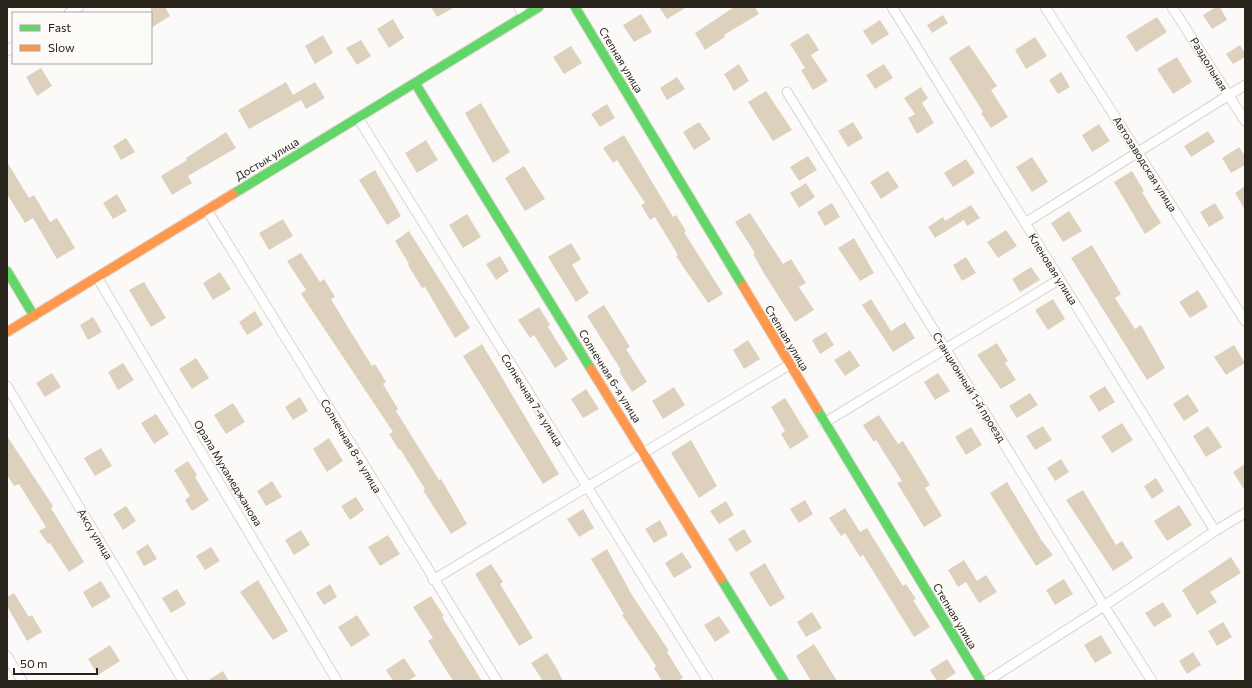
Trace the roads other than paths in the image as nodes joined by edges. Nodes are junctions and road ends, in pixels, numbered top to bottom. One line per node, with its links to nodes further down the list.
1 (519, 7): 7 (street)
2 (539, 7): 7 (street, Достык улица)
3 (575, 7): 24 (street, Степная улица)
4 (892, 7): 16 (street, Кленовая улица)
5 (1045, 7): 14 (street, Автозаводская улица)
6 (1172, 7): 11 (street, Раздольная)
7 (524, 16): 8 (street, Достык улица)
8 (415, 83): 12 (street, Достык улица); 27 (street, Солнечная 6-я улица)
9 (1245, 85): 11 (street)
10 (787, 92): 23 (street, Станционный 1-й проезд)
11 (1228, 95): 13 (street, Раздольная); 14 (street)
12 (358, 118): 15 (street, Достык улица); 28 (street, Солнечная 7-я улица)
13 (1245, 121)
14 (1138, 152): 16 (street); 21 (street, Автозаводская улица)
15 (207, 210): 18 (street, Достык улица); 31 (street, Солнечная 8-я улица)
16 (1025, 223): 19 (street, Кленовая улица)
17 (7, 271): 20 (street)
18 (97, 277): 20 (street, Достык улица); 36 (street, Орала Мухамеджанова)
19 (1060, 279): 23 (street); 30 (street, Кленовая улица)
20 (34, 316): 22 (street, Достык улица)
21 (1245, 321)
22 (8, 328)
23 (946, 349): 26 (street); 32 (street, Станционный 1-й проезд)
24 (789, 365): 26 (street, Степная улица); 27 (street)
25 (7, 386): 35 (street, Аксу улица)
26 (824, 423): 40 (street, Степная улица)
27 (643, 453): 28 (street); 39 (street, Солнечная 6-я улица)
28 (587, 487): 31 (street); 38 (street, Солнечная 7-я улица)
29 (1245, 513): 30 (street)
30 (1215, 531): 32 (street)
31 (433, 580): 37 (street, Солнечная 8-я улица)
32 (1104, 606): 41 (street); 42 (street, Станционный 1-й проезд)
33 (7, 656): 34 (street)
34 (22, 681)
35 (183, 681)
36 (337, 681)
37 (497, 681)
38 (708, 681)
39 (784, 681)
40 (981, 681)
41 (987, 681)
42 (1152, 681)

